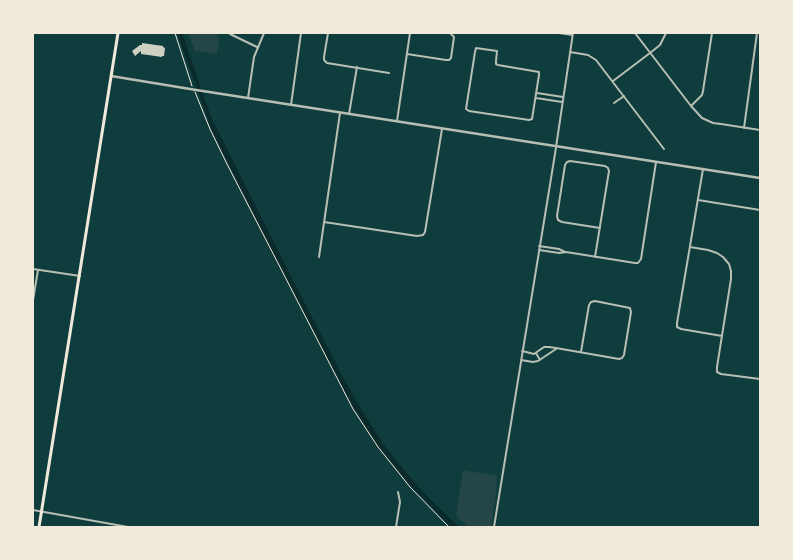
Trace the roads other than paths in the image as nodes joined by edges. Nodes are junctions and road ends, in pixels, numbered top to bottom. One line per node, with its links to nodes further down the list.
1 (118, 33): 20 (main road)
2 (264, 33): 14 (street)
3 (302, 33): 31 (street)
4 (328, 33): 18 (street)
5 (410, 33): 17 (street)
6 (448, 33): 17 (street)
7 (559, 33): 13 (street)
8 (635, 33): 16 (street)
9 (666, 33): 16 (street)
10 (712, 33): 32 (street)
11 (757, 33): 36 (street)
12 (230, 34): 14 (street)
13 (573, 34): 15 (street)
14 (257, 47): 26 (street)
15 (570, 52): 21 (street); 25 (street)
16 (650, 53): 21 (street); 32 (street)
17 (407, 54): 35 (street)
18 (357, 67): 19 (street); 34 (street)
19 (388, 73)
20 (111, 76): 26 (street); 58 (main road)
21 (613, 81): 24 (street)
22 (536, 93): 23 (street); 27 (street); 27 (street)
23 (547, 95): 25 (street); 28 (street)
24 (624, 96): 30 (street); 40 (street)
25 (563, 97): 29 (street)
26 (248, 98): 31 (street)
27 (536, 98): 28 (street)
28 (546, 100): 29 (street)
29 (562, 102): 39 (street)
30 (614, 103)
31 (291, 105): 33 (street)
32 (691, 106): 36 (street)
33 (340, 112): 34 (street); 46 (street)
34 (349, 114): 35 (street)
35 (397, 121): 37 (street)
36 (744, 128): 38 (street)
37 (442, 129): 39 (street); 46 (street)
38 (760, 130)
39 (556, 147): 41 (street); 48 (street)
40 (664, 150)
41 (656, 162): 42 (street); 54 (street)
42 (703, 169): 43 (street); 44 (street)
43 (760, 178)
44 (698, 200): 45 (street); 49 (street)
45 (760, 210)
46 (324, 222): 55 (street)
47 (600, 228): 47 (street); 54 (street)
48 (540, 246): 50 (street); 51 (street)
49 (690, 247): 60 (street); 60 (street)
50 (556, 248): 52 (street); 53 (street)
51 (539, 250): 53 (street); 62 (street)
52 (566, 252): 53 (street); 54 (street)
53 (555, 253)
54 (595, 257)
55 (319, 258)
56 (33, 269): 57 (street)
57 (38, 270): 58 (street); 59 (street)
58 (80, 276): 70 (main road)
59 (33, 300)
60 (722, 336): 67 (street)
61 (556, 348): 63 (street); 64 (street); 66 (street)
62 (522, 351): 64 (street); 65 (street)
63 (581, 352): 63 (street)
64 (536, 353): 66 (street)
65 (521, 360): 66 (street); 74 (street)
66 (540, 360)
67 (760, 379)
68 (398, 492): 73 (street)
69 (33, 510): 70 (street)
70 (42, 511): 71 (main road); 72 (street)
71 (40, 527)
72 (128, 527)
73 (396, 527)
74 (494, 527)

